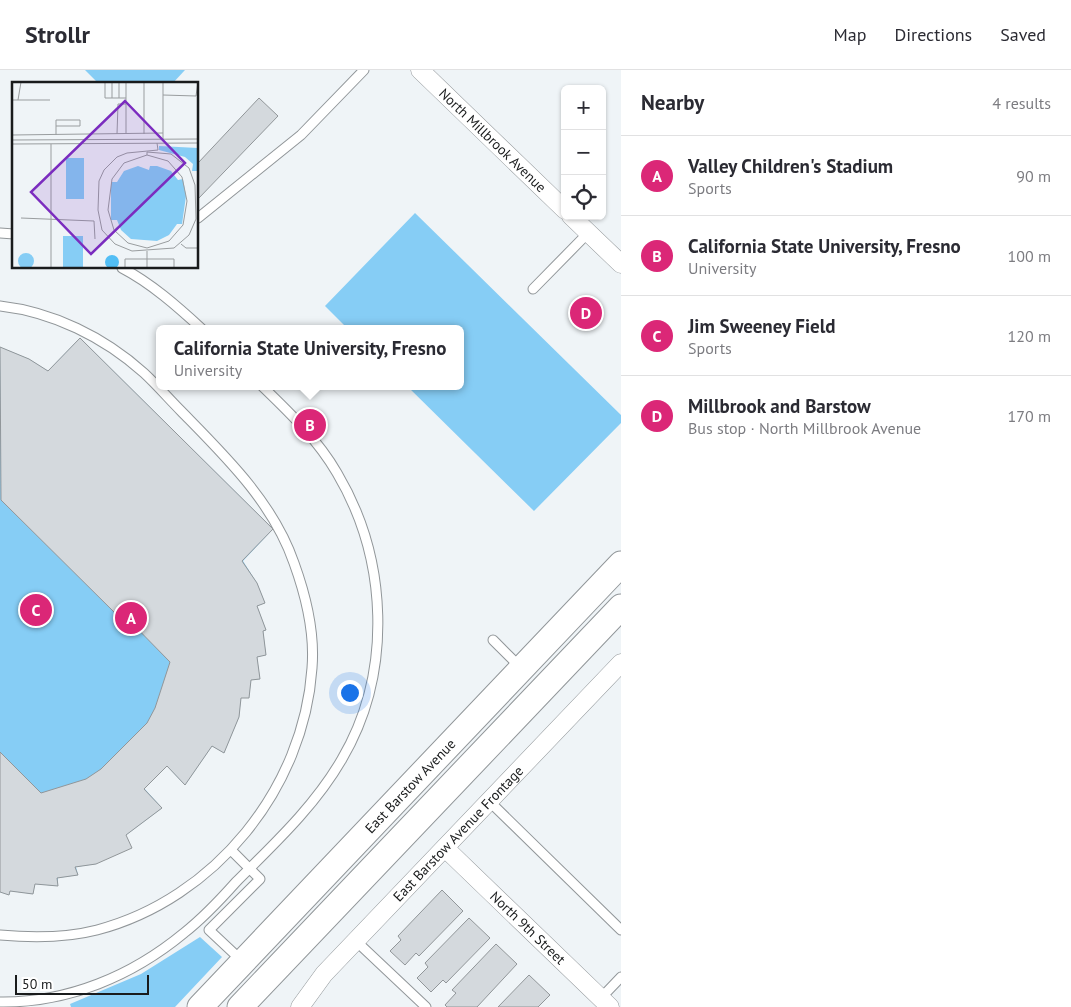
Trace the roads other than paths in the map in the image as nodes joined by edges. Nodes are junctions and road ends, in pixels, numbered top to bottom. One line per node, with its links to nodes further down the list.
1 (364, 70): 4 (lane)
2 (420, 70): 3 (street, North Millbrook Avenue)
3 (561, 206)
4 (199, 217)
5 (575, 220): 6 (street)
6 (588, 233): 7 (street); 9 (lane)
7 (621, 264)
8 (134, 270): 11 (lane)
9 (534, 288)
10 (0, 306): 12 (lane)
11 (197, 325)
12 (156, 385)
13 (160, 390): 22 (lane)
14 (266, 390): 23 (lane)
15 (621, 564): 19 (main road, East Barstow Avenue)
16 (621, 607): 33 (main road)
17 (493, 640): 19 (lane)
18 (621, 663): 20 (street, East Barstow Avenue Frontage)
19 (522, 668): 27 (main road, East Barstow Avenue)
20 (490, 801): 21 (street, East Barstow Avenue Frontage); 24 (lane)
21 (444, 848): 26 (street, East Barstow Avenue Frontage); 31 (street, North 9th Street)
22 (231, 850): 23 (lane); 25 (lane)
23 (250, 869): 27 (lane); 30 (lane)
24 (621, 930)
25 (0, 935)
26 (356, 941): 34 (street, East Barstow Avenue Frontage); 35 (lane)
27 (242, 962): 29 (main road, East Barstow Avenue)
28 (621, 977): 31 (lane)
29 (208, 999): 32 (street)
30 (0, 1002)
31 (606, 1002)
32 (234, 1007)
33 (240, 1007)
34 (300, 1007)
35 (426, 1007)

